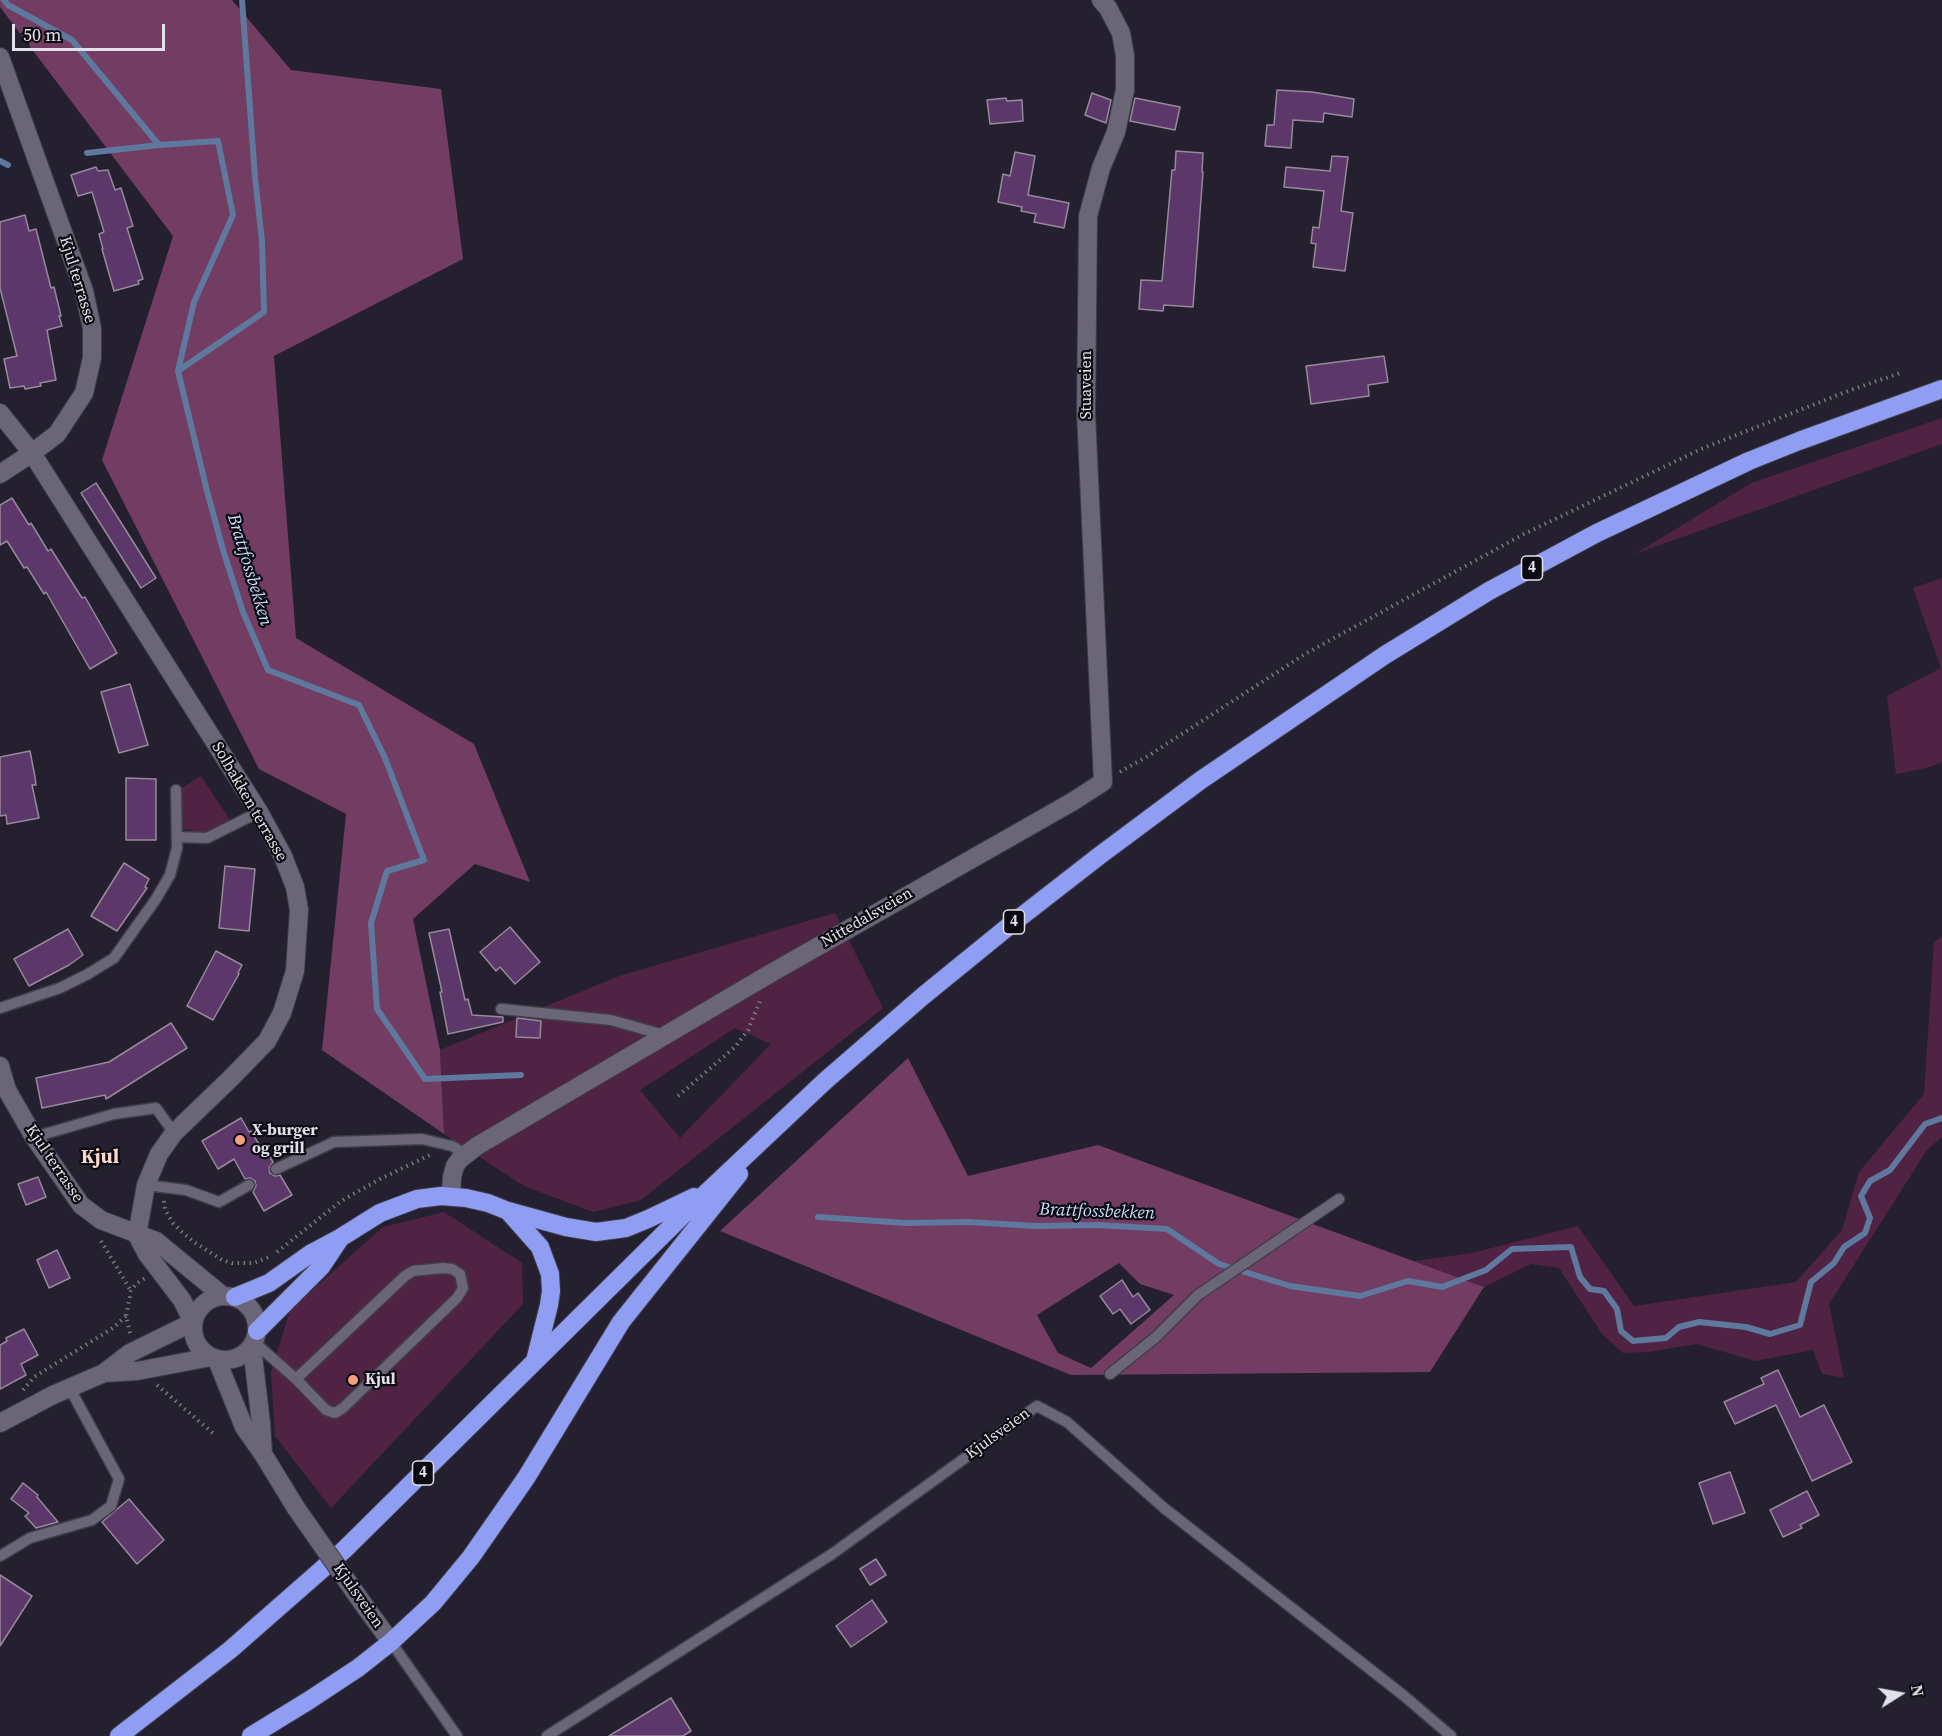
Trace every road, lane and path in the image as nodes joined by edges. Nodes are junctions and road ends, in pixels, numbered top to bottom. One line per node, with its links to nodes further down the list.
1 (1101, 0): 8 (street, Stuaveien)
2 (1, 64): 6 (street, Kjul terrasse)
3 (1899, 374): 8 (path)
4 (1942, 389): 18 (highway, 4)
5 (0, 413): 6 (street, Solbakken terrasse)
6 (32, 453): 7 (street, Kjul terrasse); 10 (street, Solbakken terrasse)
7 (0, 474)
8 (1102, 782): 12 (street, Nittedalsveien)
9 (176, 790): 11 (lane)
10 (259, 812): 11 (lane); 19 (street, Solbakken terrasse)
11 (177, 837): 13 (lane)
12 (773, 972): 15 (street, Nittedalsveien); 17 (path)
13 (0, 1008)
14 (501, 1010): 15 (lane)
15 (664, 1035): 21 (street, Nittedalsveien)
16 (0, 1066): 20 (street, Kjul terrasse)
17 (678, 1096)
18 (778, 1124): 25 (highway, 4); 51 (highway, 4)
19 (174, 1133): 20 (lane); 24 (street, Solbakken terrasse)
20 (34, 1137): 29 (street, Kjul terrasse)
21 (459, 1150): 22 (lane); 24 (path); 26 (street, Nittedalsveien)
22 (276, 1169)
23 (249, 1185): 24 (lane)
24 (154, 1186): 30 (street, Solbakken terrasse)
25 (709, 1189): 28 (highway, 4); 40 (highway, 4)
26 (451, 1196): 28 (highway, 4); 31 (highway, 4)
27 (1339, 1199): 42 (lane)
28 (508, 1211): 40 (highway, 4)
29 (92, 1215): 30 (street, Kjul terrasse); 33 (path)
30 (137, 1235): 34 (street, Kjul terrasse); 36 (street)
31 (340, 1238): 34 (highway, 4); 38 (highway, 4)
32 (148, 1276): 33 (path)
33 (131, 1291): 35 (path)
34 (229, 1297): 36 (street); 38 (street)
35 (126, 1316): 37 (path); 46 (path)
36 (193, 1322): 39 (street); 41 (street)
37 (132, 1338)
38 (254, 1340): 39 (street); 43 (lane); 49 (street, Kjulsveien)
39 (214, 1358): 41 (street); 49 (street, Kjulsveien)
40 (534, 1364): 52 (highway, 4)
41 (104, 1373): 45 (street)
42 (1110, 1374)
43 (296, 1379): 43 (lane)
44 (155, 1383): 48 (path)
45 (69, 1387): 46 (street); 50 (lane)
46 (16, 1413): 47 (street)
47 (0, 1423)
48 (215, 1435)
49 (263, 1454): 51 (street, Kjulsveien, bridge)
50 (0, 1556)
51 (391, 1642): 53 (highway, 4); 54 (lane, Kjulsveien)
52 (119, 1736)
53 (251, 1736)
54 (457, 1736)
55 (547, 1736): 56 (lane, Kjulsveien)
56 (1451, 1736)

